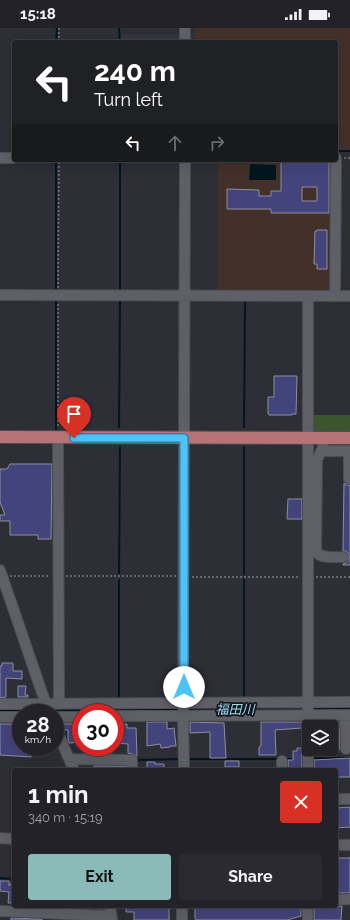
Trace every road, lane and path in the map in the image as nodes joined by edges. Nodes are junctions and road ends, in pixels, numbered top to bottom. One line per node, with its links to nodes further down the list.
1 (59, 28): 3 (path)
2 (185, 28): 4 (street)
3 (59, 40)
4 (185, 40)
5 (0, 158): 6 (street)
6 (12, 158)
7 (59, 162): 11 (path)
8 (185, 162): 12 (street)
9 (336, 162): 14 (street)
10 (0, 296): 11 (street)
11 (58, 296): 12 (street); 17 (path)
12 (185, 296): 13 (street); 18 (street)
13 (308, 296): 14 (street); 19 (street)
14 (335, 296): 15 (street)
15 (350, 296)
16 (0, 438): 17 (main road)
17 (58, 438): 18 (main road); 27 (street)
18 (184, 438): 19 (main road); 28 (street)
19 (308, 438): 20 (main road); 29 (street)
20 (322, 438): 21 (main road); 22 (street)
21 (350, 438)
22 (321, 451): 23 (street); 25 (street)
23 (349, 451): 24 (street)
24 (348, 479)
25 (343, 557)
26 (1, 574): 27 (path); 34 (street)
27 (59, 576): 28 (path); 35 (street)
28 (184, 576): 29 (path); 37 (street)
29 (308, 577): 30 (path); 32 (street)
30 (350, 577)
31 (350, 702): 32 (street)
32 (308, 703): 37 (street); 39 (street)
33 (0, 704): 38 (street)
34 (47, 704)
35 (59, 704)
36 (64, 704): 37 (street)
37 (184, 704): 42 (street)
38 (12, 705)
39 (307, 715): 40 (street); 42 (street); 51 (street)
40 (348, 715): 46 (street)
41 (124, 716): 42 (street)
42 (183, 716): 50 (street)
43 (0, 717): 44 (street)
44 (12, 717)
45 (64, 748): 47 (street)
46 (346, 749)
47 (69, 759): 48 (street); 49 (street)
48 (73, 768)
49 (132, 768)
50 (184, 768)
51 (308, 768)
52 (338, 799): 53 (street)
53 (350, 799)
54 (0, 838): 55 (street)
55 (12, 839)
56 (338, 845): 57 (street)
57 (350, 845)
58 (338, 900): 59 (street)
59 (350, 900)
60 (182, 908): 64 (street)
61 (307, 908): 65 (street)
62 (0, 910): 63 (street)
63 (111, 914)
64 (182, 920)
65 (308, 920)

